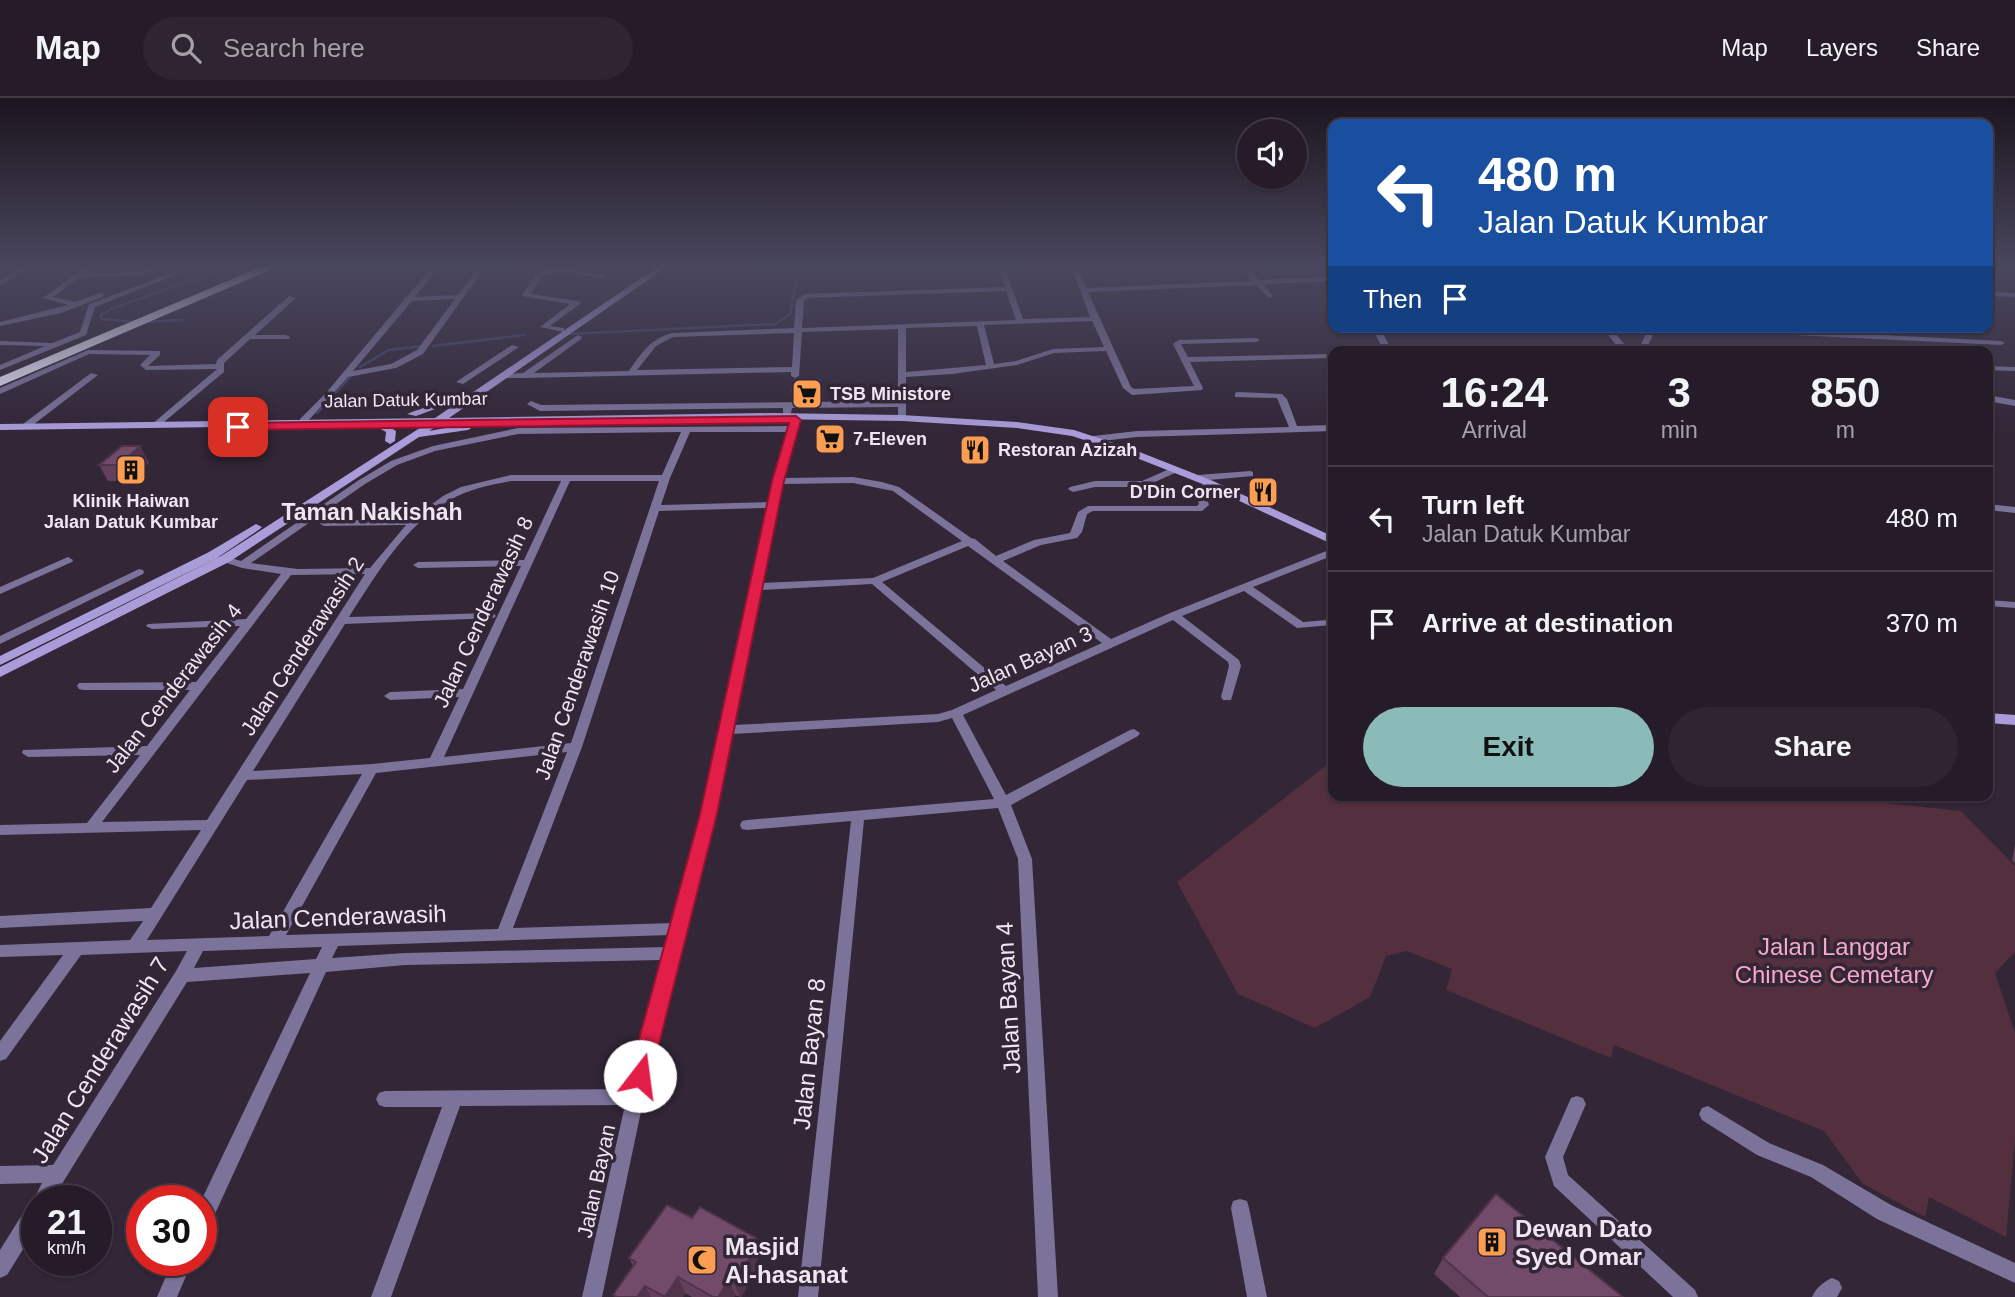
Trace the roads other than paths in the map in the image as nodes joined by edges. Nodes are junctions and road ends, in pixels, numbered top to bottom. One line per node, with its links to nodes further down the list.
1 (87, 322): 23 (street)
2 (133, 322): 36 (highway)
3 (135, 322): 43 (highway)
4 (264, 322): 18 (street)
5 (388, 322): 37 (street)
6 (444, 322): 37 (street)
7 (551, 322): 16 (street)
8 (573, 322): 16 (main road)
9 (583, 322): 41 (main road)
10 (799, 322): 15 (street)
11 (1001, 322): 13 (street)
12 (1096, 322): 26 (street)
13 (980, 323): 14 (street); 32 (street)
14 (902, 326): 15 (street); 40 (street)
15 (798, 329): 38 (street); 38 (street)
16 (561, 330): 29 (main road)
17 (1787, 333): 24 (street)
18 (247, 337): 19 (street); 31 (street)
19 (286, 337)
20 (578, 337): 42 (street)
21 (1256, 340): 30 (street)
22 (0, 343): 23 (street)
23 (58, 344): 33 (street)
24 (2001, 344)
25 (515, 347): 27 (street)
26 (1109, 349): 30 (street); 32 (street)
27 (501, 355): 29 (street); 44 (street)
28 (1328, 356): 30 (street)
29 (518, 358): 47 (main road)
30 (1184, 360)
31 (220, 366): 45 (street); 61 (street)
32 (991, 367): 40 (street)
33 (0, 368)
34 (1993, 368): 35 (street)
35 (2013, 369)
36 (0, 374)
37 (346, 374): 57 (street)
38 (631, 374): 42 (street)
39 (94, 375): 62 (street)
40 (903, 375): 52 (street)
41 (504, 376): 42 (street); 49 (main road)
42 (524, 376)
43 (0, 382)
44 (460, 382)
45 (0, 391)
46 (1238, 395): 67 (street)
47 (454, 399): 59 (main road); 60 (main road)
48 (1993, 399): 50 (street)
49 (468, 401): 58 (main road); 59 (main road)
50 (2015, 403)
51 (531, 404): 53 (street)
52 (903, 404): 55 (street); 56 (street)
53 (722, 406): 54 (street); 55 (street)
54 (717, 417): 55 (main road, Jalan Datuk Kumbar); 58 (main road, Jalan Datuk Kumbar)
55 (791, 418): 56 (main road, Jalan Datuk Kumbar); 58 (main road, Jalan Datuk Kumbar); 66 (street); 75 (street, Jalan Bayan)
56 (902, 418): 68 (main road, Jalan Datuk Kumbar)
57 (303, 421): 60 (main road, Jalan Datuk Kumbar); 63 (main road, Jalan Datuk Kumbar)
58 (495, 421): 59 (main road, Jalan Datuk Kumbar); 69 (main road)
59 (427, 422): 60 (main road, Jalan Datuk Kumbar); 69 (main road)
60 (376, 423): 63 (main road, Jalan Datuk Kumbar); 69 (main road)
61 (155, 425): 62 (main road, Jalan Datuk Kumbar); 63 (main road, Jalan Datuk Kumbar)
62 (26, 426): 64 (main road, Jalan Datuk Kumbar)
63 (178, 426)
64 (0, 427)
65 (1328, 428): 67 (street)
66 (687, 429): 73 (street, Jalan Cenderawasih 10); 91 (street)
67 (1294, 429): 68 (street)
68 (1093, 439): 70 (main road, Jalan Datuk Kumbar)
69 (396, 442): 87 (main road); 110 (main road)
70 (1174, 470): 74 (main road, Jalan Datuk Kumbar); 77 (street)
71 (1250, 474): 74 (street)
72 (568, 478): 73 (street, Jalan Cenderawasih 2); 82 (street, Jalan Cenderawasih 2); 90 (street, Jalan Cenderawasih 8)
73 (665, 478): 79 (street, Jalan Cenderawasih 10)
74 (1196, 478): 76 (main road, Jalan Datuk Kumbar)
75 (778, 481): 78 (street, Jalan Bayan); 85 (street)
76 (1209, 483): 84 (main road, Jalan Datuk Kumbar); 89 (street)
77 (1073, 489)
78 (773, 505): 79 (street); 97 (street, Jalan Bayan)
79 (656, 508): 124 (street, Jalan Cenderawasih 10)
80 (1993, 508): 81 (street)
81 (2015, 510)
82 (413, 522): 83 (street); 93 (street, Jalan Cenderawasih 2)
83 (324, 523)
84 (1328, 539)
85 (971, 541): 89 (street); 96 (street)
86 (1328, 553): 98 (street, Jalan Bayan 3)
87 (225, 559): 91 (street); 112 (main road)
88 (68, 560): 99 (street)
89 (996, 560): 109 (street)
90 (526, 563): 92 (street); 116 (street, Jalan Cenderawasih 8)
91 (242, 565): 95 (street)
92 (418, 565)
93 (373, 571): 95 (street); 104 (street, Jalan Cenderawasih 2)
94 (139, 572): 108 (street)
95 (287, 573): 105 (street, Jalan Cenderawasih 4)
96 (875, 581): 97 (street); 115 (street)
97 (756, 587): 122 (street, Jalan Bayan)
98 (1245, 587): 102 (street, Jalan Bayan 3); 106 (street)
99 (0, 591)
100 (1993, 603): 101 (street)
101 (2015, 605)
102 (1174, 615): 109 (street, Jalan Bayan 3); 118 (street)
103 (490, 616): 104 (street)
104 (342, 621): 129 (street, Jalan Cenderawasih 2)
105 (248, 622): 107 (street); 113 (street, Jalan Cenderawasih 4)
106 (1328, 623)
107 (152, 626)
108 (0, 642): 110 (street)
109 (1111, 644): 115 (street, Jalan Bayan 3)
110 (16, 653): 111 (main road)
111 (0, 661)
112 (0, 673)
113 (201, 685): 114 (street); 125 (street, Jalan Cenderawasih 4)
114 (83, 687)
115 (1005, 691): 119 (street, Jalan Bayan 3)
116 (466, 693): 117 (street); 127 (street, Jalan Cenderawasih 8)
117 (390, 696)
118 (1227, 697)
119 (956, 713): 122 (street, Jalan Bayan 3); 130 (street, Jalan Bayan 4)
120 (1993, 719): 121 (main road)
121 (2015, 720)
122 (726, 730): 138 (street, Jalan Bayan)
123 (1134, 733): 130 (street)
124 (576, 747): 127 (street); 139 (street, Jalan Cenderawasih 10)
125 (150, 750): 126 (street); 134 (street, Jalan Cenderawasih 4)
126 (28, 753)
127 (435, 762): 128 (street)
128 (372, 769): 129 (street); 141 (street)
129 (243, 776): 132 (street, Jalan Cenderawasih 2)
130 (1003, 803): 131 (street); 168 (street, Jalan Bayan 4)
131 (858, 816): 133 (street); 167 (street, Jalan Bayan 8)
132 (212, 825): 134 (street); 136 (street, Jalan Cenderawasih 2)
133 (747, 825)
134 (91, 827): 135 (street)
135 (0, 831)
136 (154, 914): 137 (street); 143 (street, Jalan Cenderawasih 2)
137 (0, 922)
138 (678, 929): 139 (street, Jalan Cenderawasih); 146 (street, Jalan Bayan)
139 (503, 935): 140 (street, Jalan Cenderawasih)
140 (333, 940): 141 (street, Jalan Cenderawasih); 147 (street)
141 (274, 942): 142 (street, Jalan Cenderawasih)
142 (198, 945): 143 (street, Jalan Cenderawasih); 148 (street, Jalan Cenderawasih 7)
143 (134, 947): 144 (street, Jalan Cenderawasih)
144 (76, 949): 145 (street, Jalan Cenderawasih); 149 (street)
145 (0, 951)
146 (672, 953): 147 (street, Jalan Cenderawasih); 150 (street, Jalan Bayan)
147 (321, 965): 148 (street, Jalan Cenderawasih); 158 (street)
148 (182, 976): 155 (street, Jalan Cenderawasih 7)
149 (0, 1054)
150 (635, 1097): 151 (street); 166 (street, Jalan Bayan)
151 (454, 1098): 152 (street); 165 (street)
152 (385, 1099)
153 (1577, 1104): 170 (street)
154 (1708, 1114): 162 (street)
155 (58, 1174): 156 (street); 157 (street, Jalan Cenderawasih 7)
156 (0, 1175)
157 (51, 1185)
158 (217, 1188)
159 (1240, 1208): 169 (street)
160 (21, 1235): 161 (street)
161 (0, 1268)
162 (2015, 1273)
163 (176, 1276): 164 (street)
164 (167, 1297)
165 (381, 1297)
166 (592, 1297)
167 (808, 1297)
168 (1048, 1297)
169 (1257, 1297)
170 (1689, 1297)

